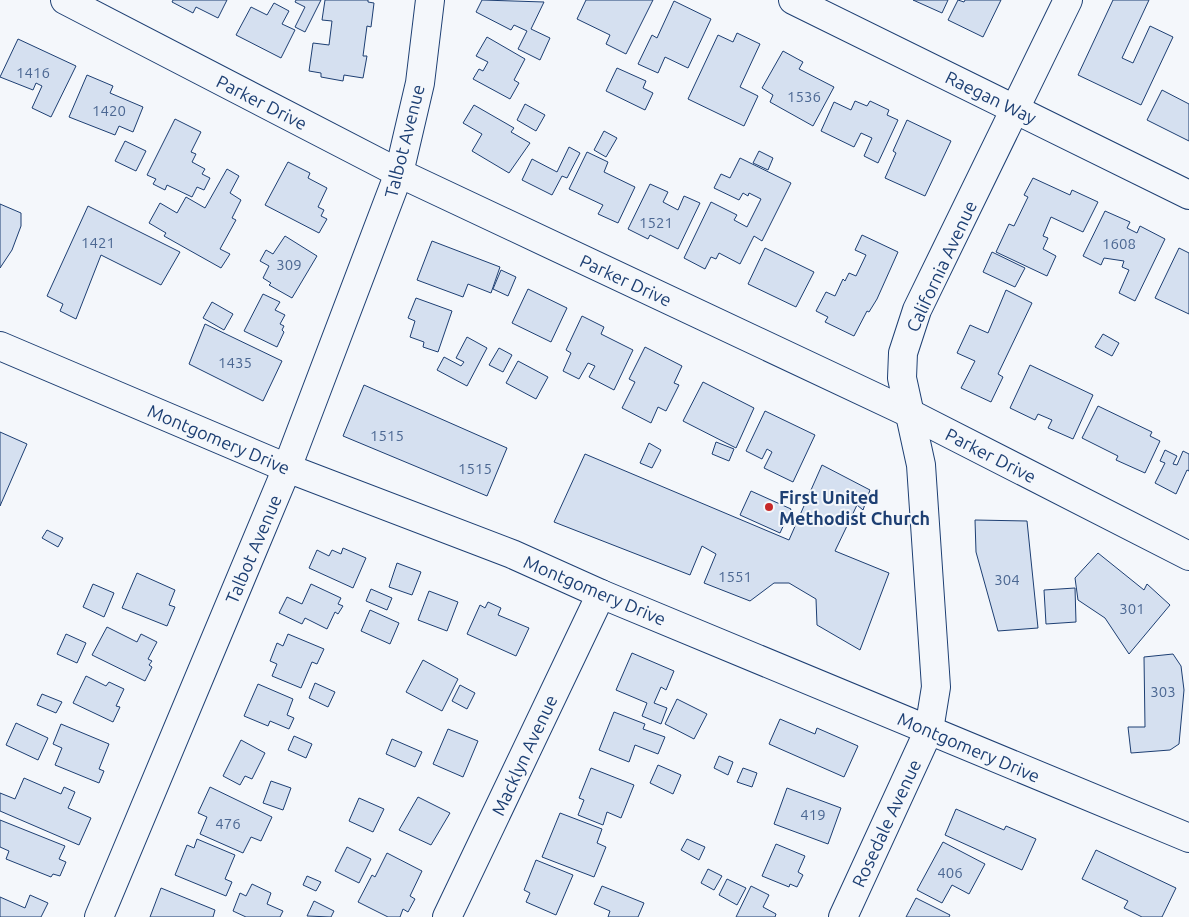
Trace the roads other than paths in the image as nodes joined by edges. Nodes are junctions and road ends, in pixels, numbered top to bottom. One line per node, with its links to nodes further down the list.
1 (65, 0): 6 (street, Parker Drive)
2 (430, 0): 6 (street, Talbot Avenue)
3 (793, 0): 5 (street, Raegan Way)
4 (1068, 0): 5 (street, California Avenue)
5 (1015, 109): 7 (street, Raegan Way); 9 (street, California Avenue)
6 (400, 173): 9 (street, Parker Drive); 10 (street, Talbot Avenue)
7 (1189, 195)
8 (0, 346): 10 (street, Montgomery Drive)
9 (910, 413): 11 (street, Parker Drive); 13 (street, California Avenue)
10 (287, 468): 12 (street, Montgomery Drive); 15 (street, Talbot Avenue)
11 (1189, 556)
12 (600, 594): 13 (street, Montgomery Drive); 16 (street, Macklyn Avenue)
13 (929, 730): 14 (street, Montgomery Drive); 17 (street, Rosedale Avenue)
14 (1189, 838)
15 (99, 917)
16 (447, 917)
17 (843, 917)

